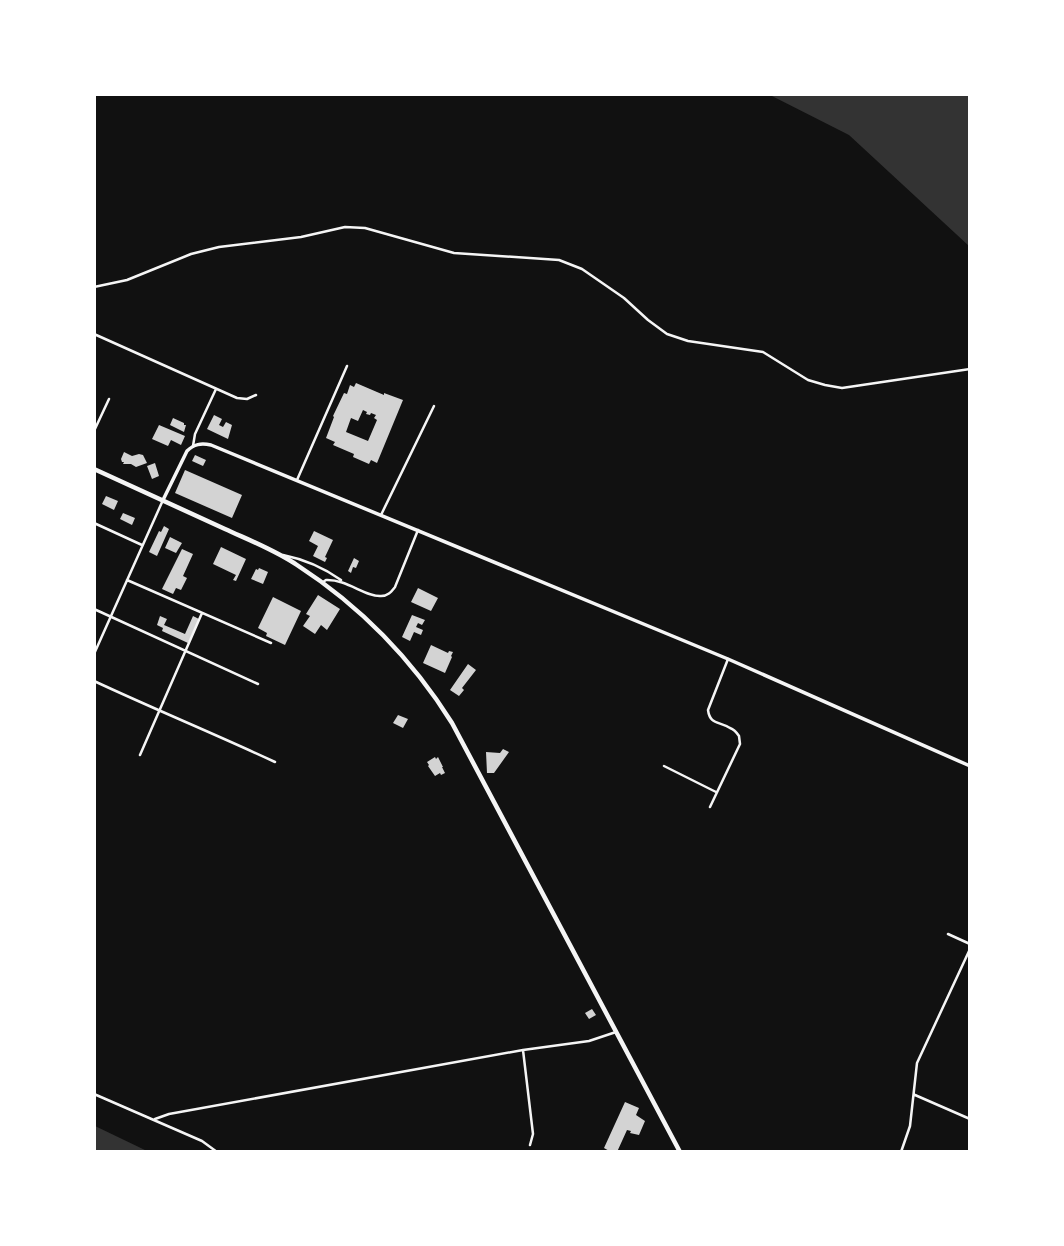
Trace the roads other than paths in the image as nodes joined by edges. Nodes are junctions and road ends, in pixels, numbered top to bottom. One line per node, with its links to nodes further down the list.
1 (94, 287): 4 (street)
2 (94, 334): 5 (street)
3 (346, 366): 12 (street)
4 (970, 369)
5 (216, 389): 6 (street); 10 (street)
6 (256, 395)
7 (109, 399): 9 (street)
8 (434, 407): 14 (street)
9 (94, 431)
10 (193, 446): 12 (street); 13 (street)
11 (94, 469): 13 (main road)
12 (297, 480): 14 (street)
13 (163, 500): 17 (street); 18 (main road)
14 (381, 515): 16 (street)
15 (94, 523): 17 (street)
16 (418, 530): 20 (street); 28 (street)
17 (143, 545): 19 (street)
18 (277, 554): 20 (street); 21 (main road)
19 (127, 580): 23 (street); 24 (street)
20 (343, 582): 21 (street)
21 (323, 583): 41 (main road)
22 (94, 609): 24 (street)
23 (202, 613): 25 (street); 26 (street)
24 (111, 617): 26 (street); 27 (street)
25 (271, 643)
26 (185, 651): 30 (street); 31 (street)
27 (94, 654)
28 (729, 659): 35 (street); 36 (street)
29 (94, 681): 31 (street)
30 (258, 684)
31 (158, 711): 32 (street); 33 (street)
32 (140, 755)
33 (275, 762)
34 (664, 766): 36 (street)
35 (970, 766)
36 (716, 792): 37 (street)
37 (709, 807)
38 (948, 934): 39 (street)
39 (970, 944)
40 (970, 949): 44 (street)
41 (616, 1032): 42 (street); 49 (main road)
42 (523, 1050): 45 (street); 47 (street)
43 (94, 1094): 45 (street)
44 (914, 1095): 46 (street); 50 (street)
45 (155, 1119): 48 (street)
46 (970, 1119)
47 (530, 1145)
48 (217, 1152)
49 (680, 1152)
50 (901, 1152)

